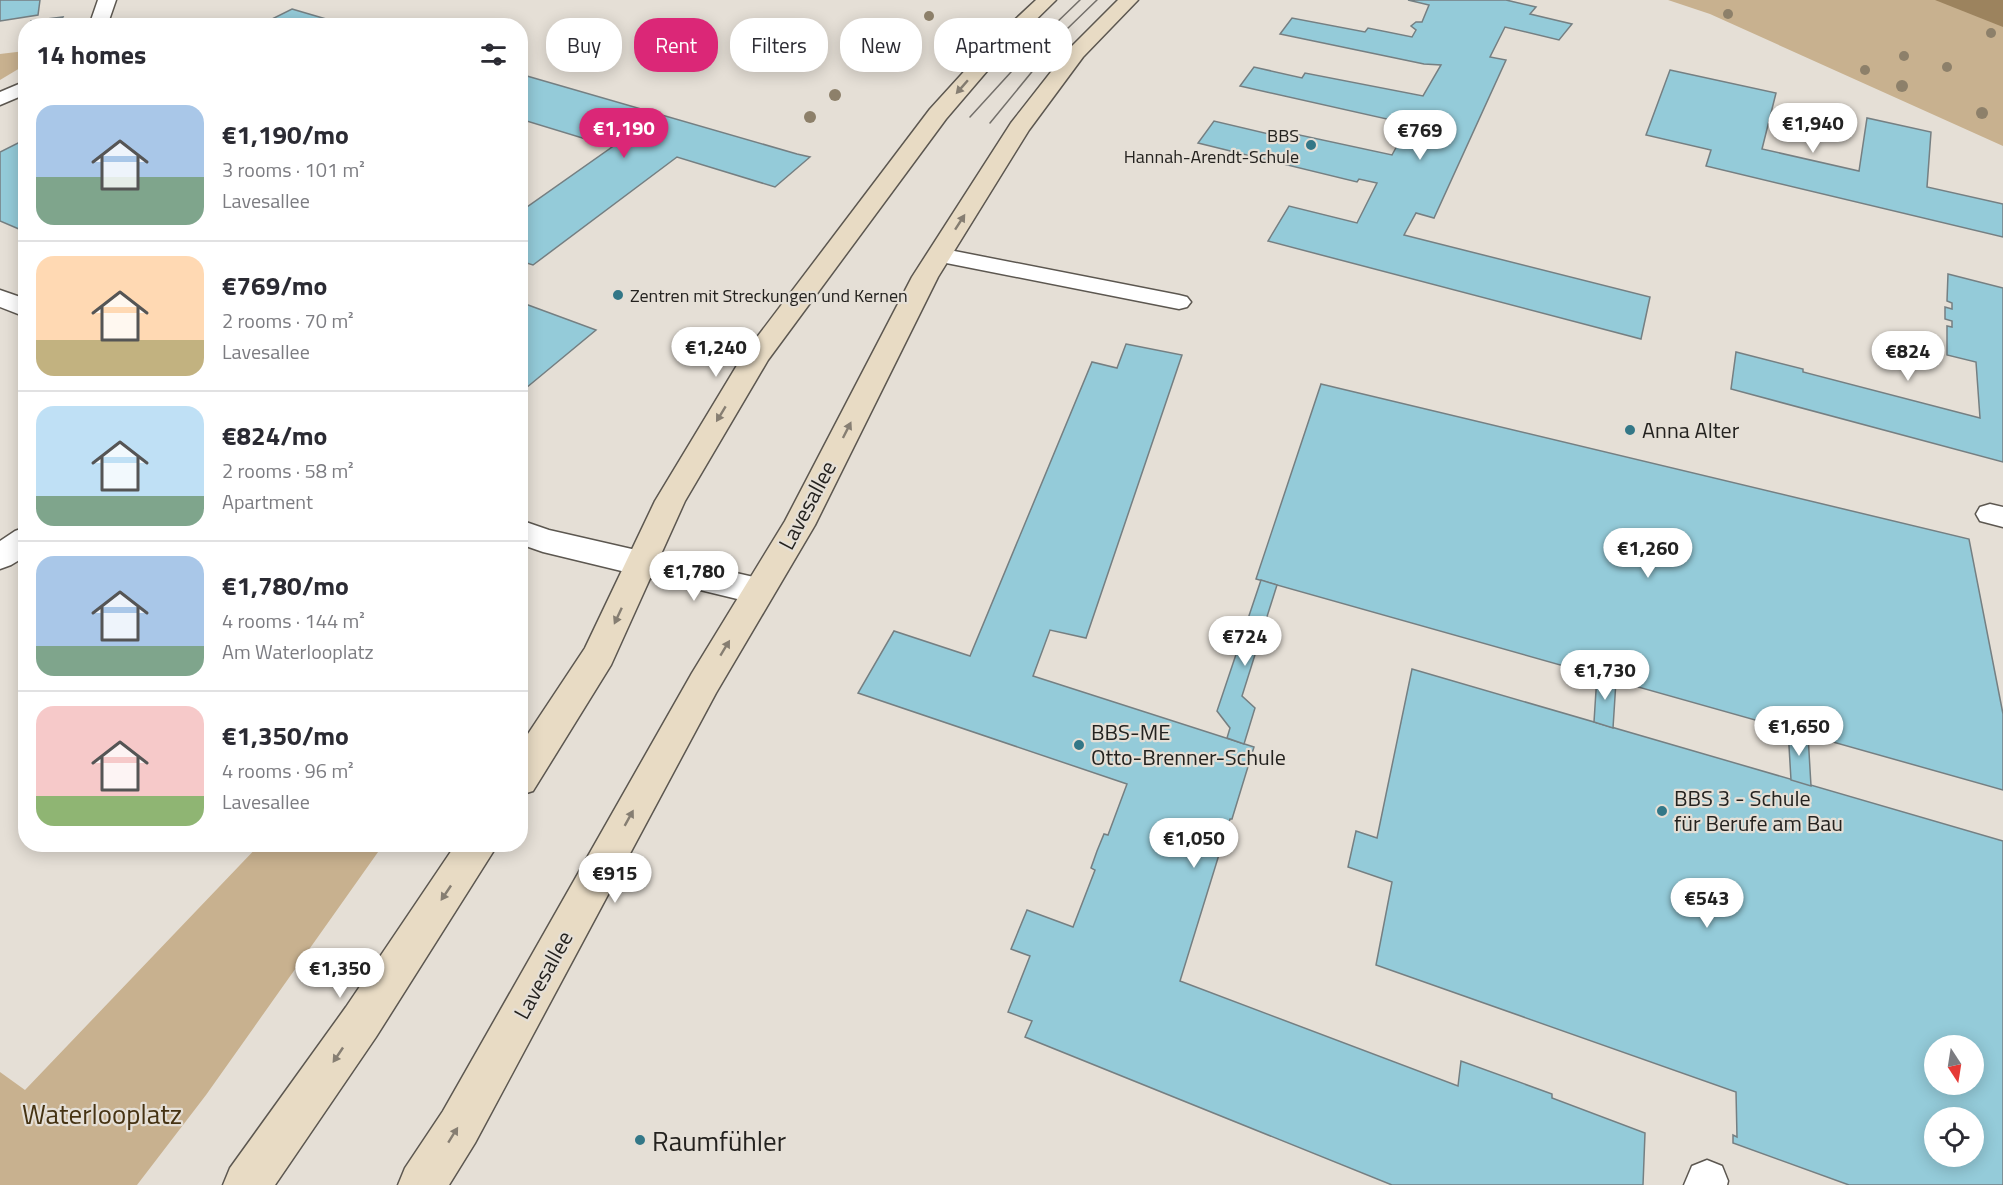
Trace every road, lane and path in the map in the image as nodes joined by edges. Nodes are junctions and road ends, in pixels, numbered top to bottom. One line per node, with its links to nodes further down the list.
1 (1047, 0): 14 (main road, one-way to 14)
2 (1129, 0): 7 (main road, Lavesallee, one-way to 2)
3 (107, 3): 4 (lane)
4 (101, 18)
5 (18, 91): 6 (lane)
6 (0, 99)
7 (939, 255): 9 (lane); 15 (main road, Lavesallee, one-way to 7)
8 (0, 298): 10 (street)
9 (1179, 302)
10 (18, 306)
11 (528, 534): 14 (street)
12 (18, 545): 13 (street)
13 (0, 557)
14 (642, 563): 15 (street); 16 (main road, one-way to 16)
15 (758, 591): 19 (main road, Lavesallee, one-way to 15)
16 (528, 767)
17 (474, 852): 18 (main road, one-way to 18)
18 (247, 1185)
19 (422, 1185)

